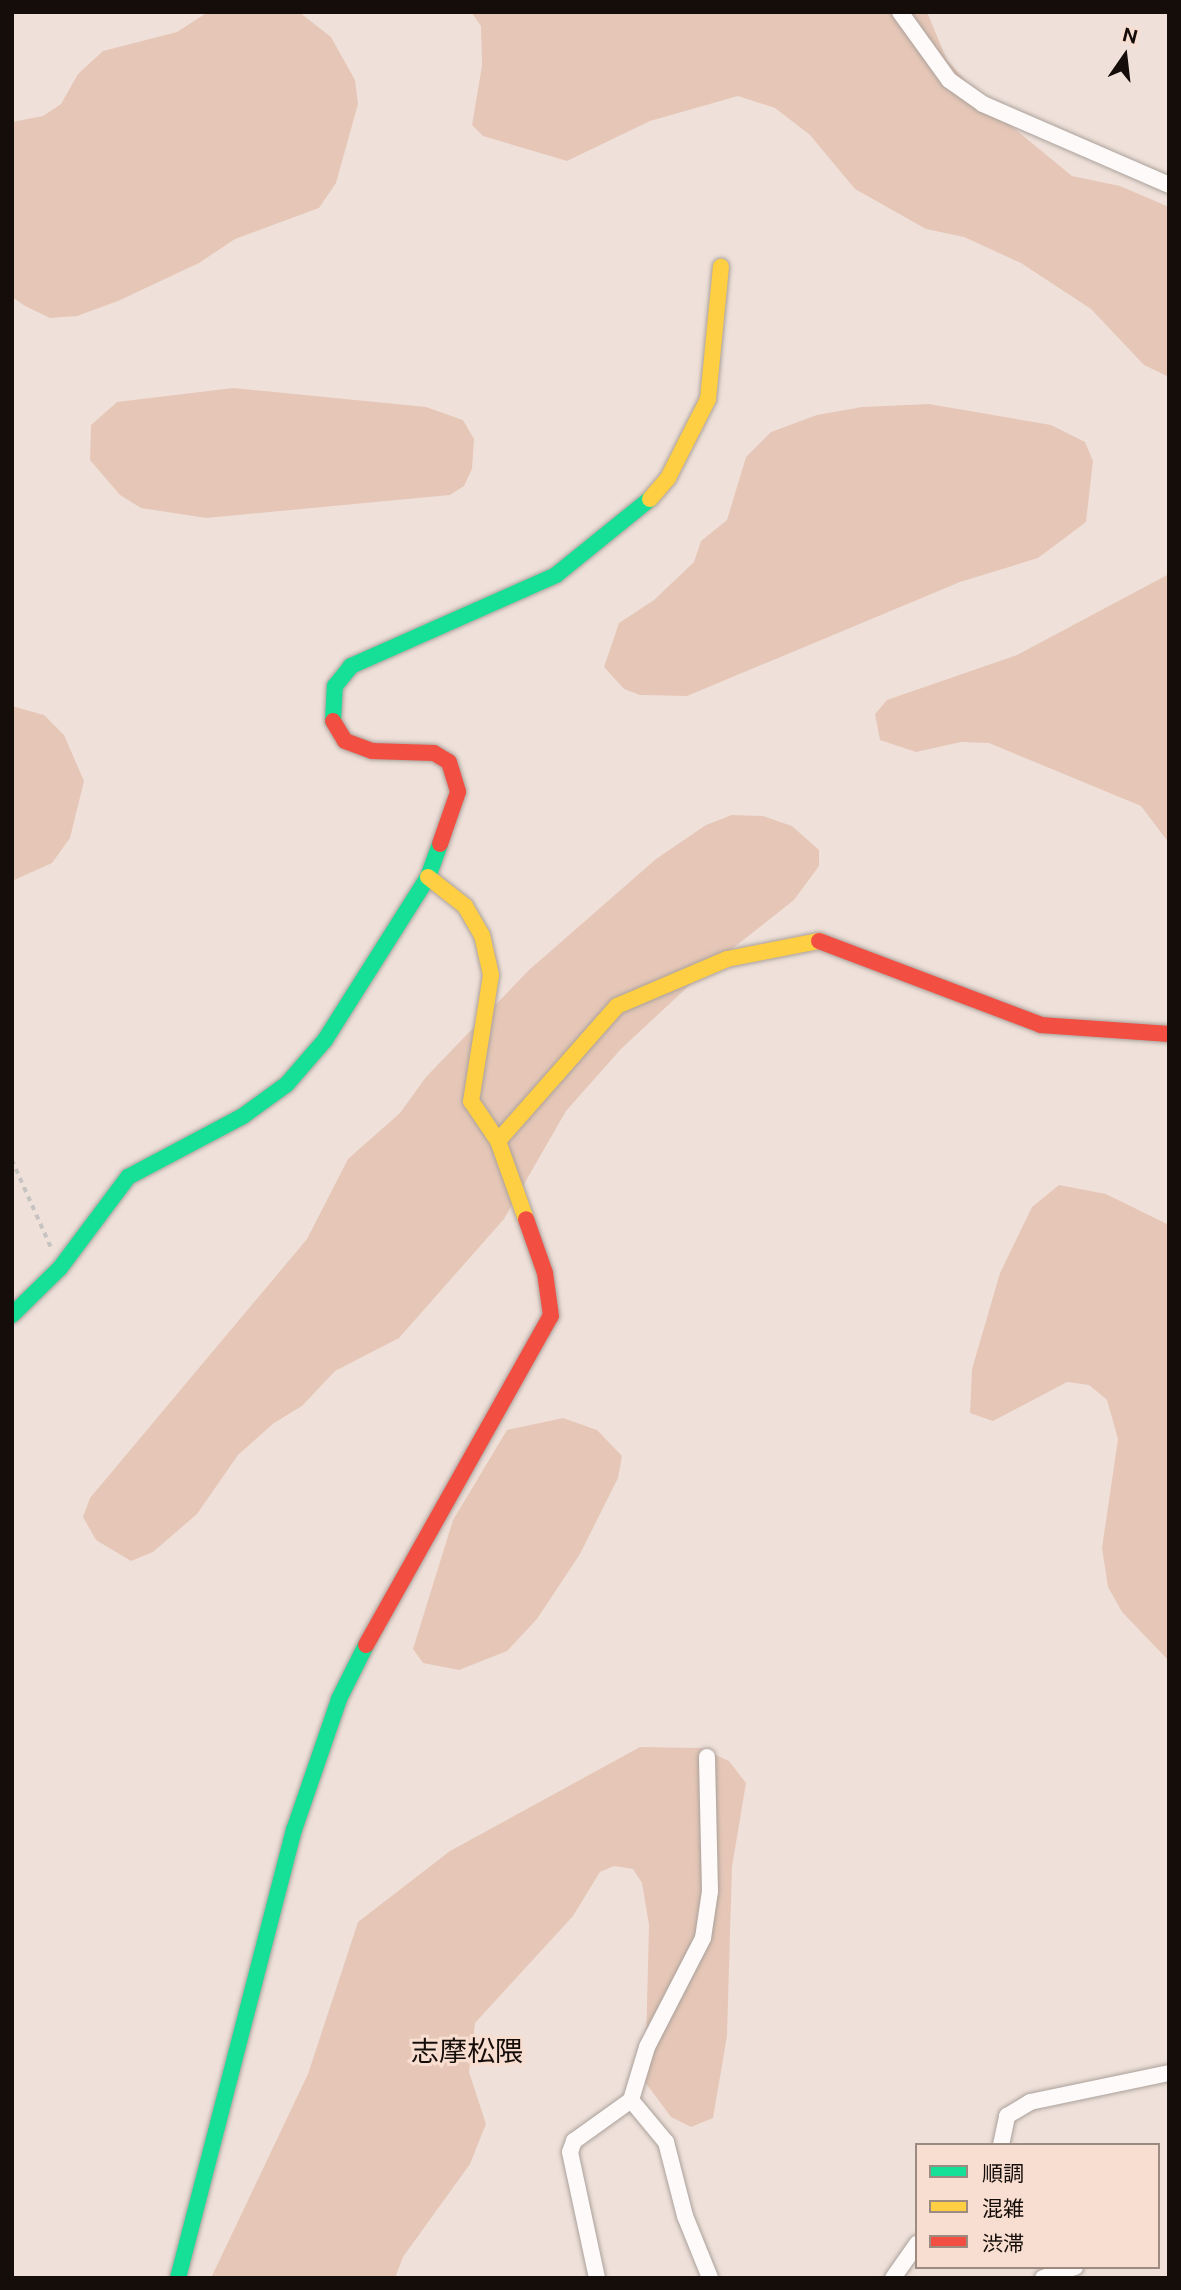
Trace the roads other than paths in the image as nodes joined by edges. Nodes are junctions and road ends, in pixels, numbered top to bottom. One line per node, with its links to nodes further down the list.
1 (900, 12): 2 (street)
2 (1169, 185)
3 (720, 268): 4 (street)
4 (428, 877): 6 (street); 7 (street)
5 (1169, 1034): 6 (street)
6 (498, 1142): 14 (street)
7 (12, 1315)
8 (707, 1757): 10 (street)
9 (1169, 2073): 11 (street)
10 (631, 2100): 15 (street); 16 (street)
11 (1001, 2143)
12 (915, 2248): 17 (street)
13 (1068, 2269): 18 (street)
14 (178, 2278)
15 (597, 2278)
16 (710, 2278)
17 (893, 2278)
18 (1043, 2278)

